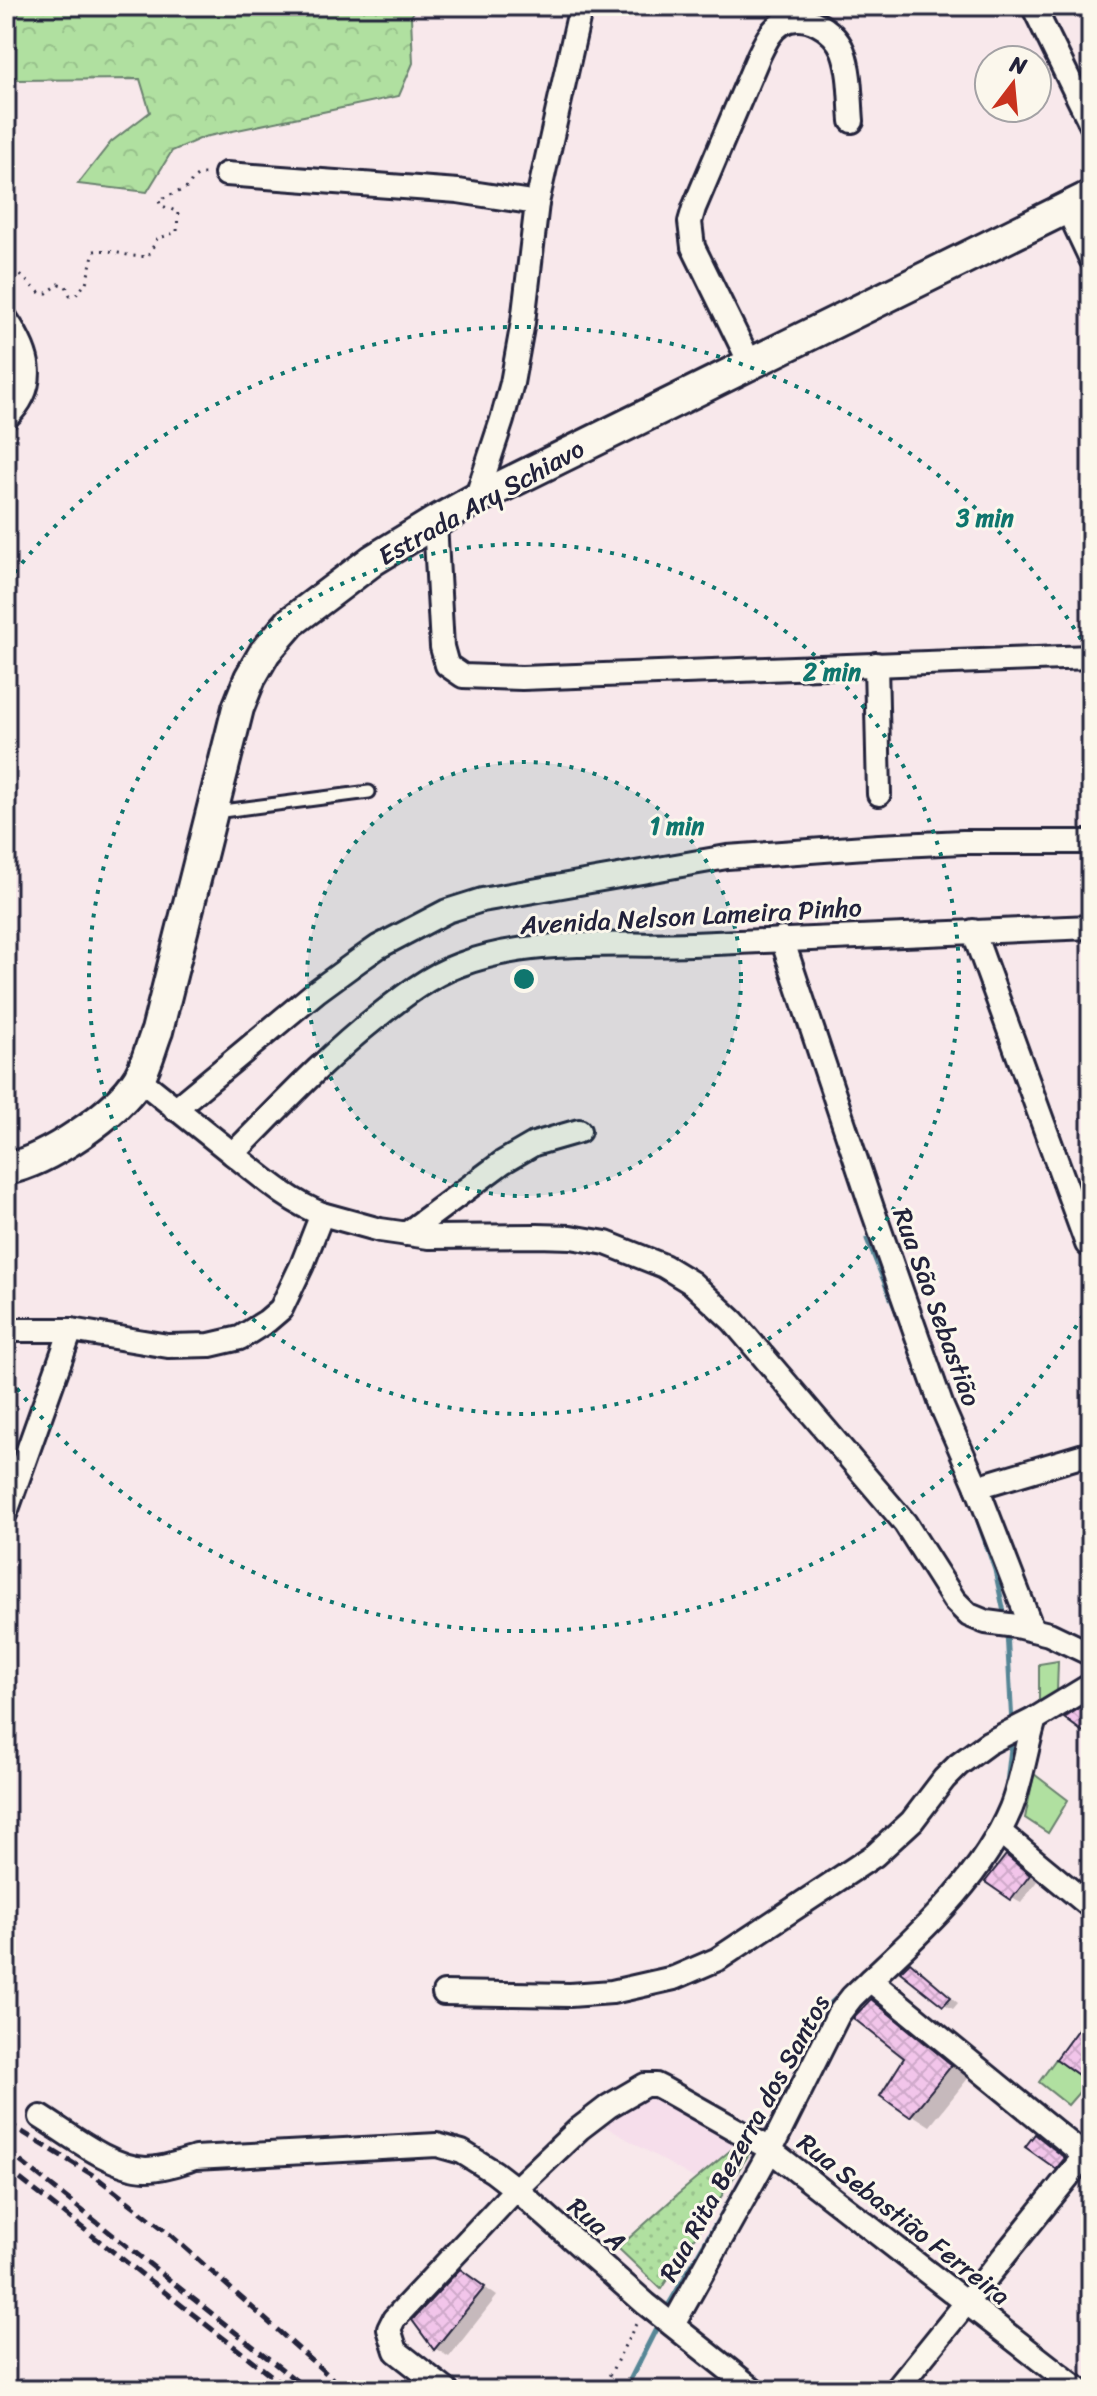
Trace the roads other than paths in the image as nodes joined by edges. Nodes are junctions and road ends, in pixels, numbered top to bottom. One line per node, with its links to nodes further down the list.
1 (581, 6): 7 (street)
2 (1033, 6): 4 (street)
3 (852, 121): 11 (street)
4 (1091, 124)
5 (226, 174): 7 (street)
6 (1079, 202): 8 (street); 11 (main road, Estrada Ary Schiavo)
7 (537, 203): 13 (street)
8 (1091, 259)
9 (6, 319): 10 (street)
10 (14, 337): 12 (street)
11 (750, 363): 13 (main road, Estrada Ary Schiavo)
12 (6, 418)
13 (476, 499): 14 (main road, Estrada Ary Schiavo)
14 (435, 522): 16 (street); 19 (main road, Estrada Ary Schiavo)
15 (1091, 657): 16 (street)
16 (876, 664): 18 (street)
17 (369, 792): 19 (lane)
18 (879, 794)
19 (211, 813): 24 (main road, Estrada Ary Schiavo)
20 (1091, 842): 25 (street)
21 (1091, 927): 22 (street, Avenida Nelson Lameira Pinho)
22 (973, 931): 23 (street, Avenida Nelson Lameira Pinho); 31 (street)
23 (782, 939): 27 (street, Avenida Nelson Lameira Pinho); 35 (street, Rua São Sebastião)
24 (138, 1078): 25 (street); 28 (main road, Estrada Ary Schiavo)
25 (175, 1109): 27 (street)
26 (579, 1131): 30 (street)
27 (233, 1154): 29 (street)
28 (6, 1169)
29 (322, 1214): 30 (street); 33 (street)
30 (406, 1234): 37 (street)
31 (1087, 1244)
32 (6, 1330): 33 (street)
33 (71, 1330): 36 (street)
34 (1091, 1453): 35 (street)
35 (977, 1487): 37 (street, Rua São Sebastião)
36 (6, 1512)
37 (1024, 1627): 38 (street)
38 (1091, 1654)
39 (1091, 1685): 40 (street)
40 (1027, 1722): 41 (street, Rua Rita Bezerra dos Santos); 44 (street)
41 (1000, 1832): 42 (street); 43 (street, Rua Rita Bezerra dos Santos)
42 (1091, 1907)
43 (870, 1980): 46 (street, Rua Rita Bezerra dos Santos); 47 (street)
44 (444, 1993)
45 (41, 2117): 48 (street, Rua A)
46 (762, 2145): 48 (street, Rua Sebastião Ferreira); 49 (street, Rua Sebastião Ferreira); 50 (street, Rua Rita Bezerra dos Santos)
47 (1089, 2155): 49 (street)
48 (516, 2189): 50 (street, Rua A); 51 (street)
49 (967, 2302): 53 (street); 54 (street, Rua Sebastião Ferreira)
50 (660, 2314): 52 (street, Rua A)
51 (446, 2390)
52 (754, 2390)
53 (896, 2390)
54 (1079, 2390)

